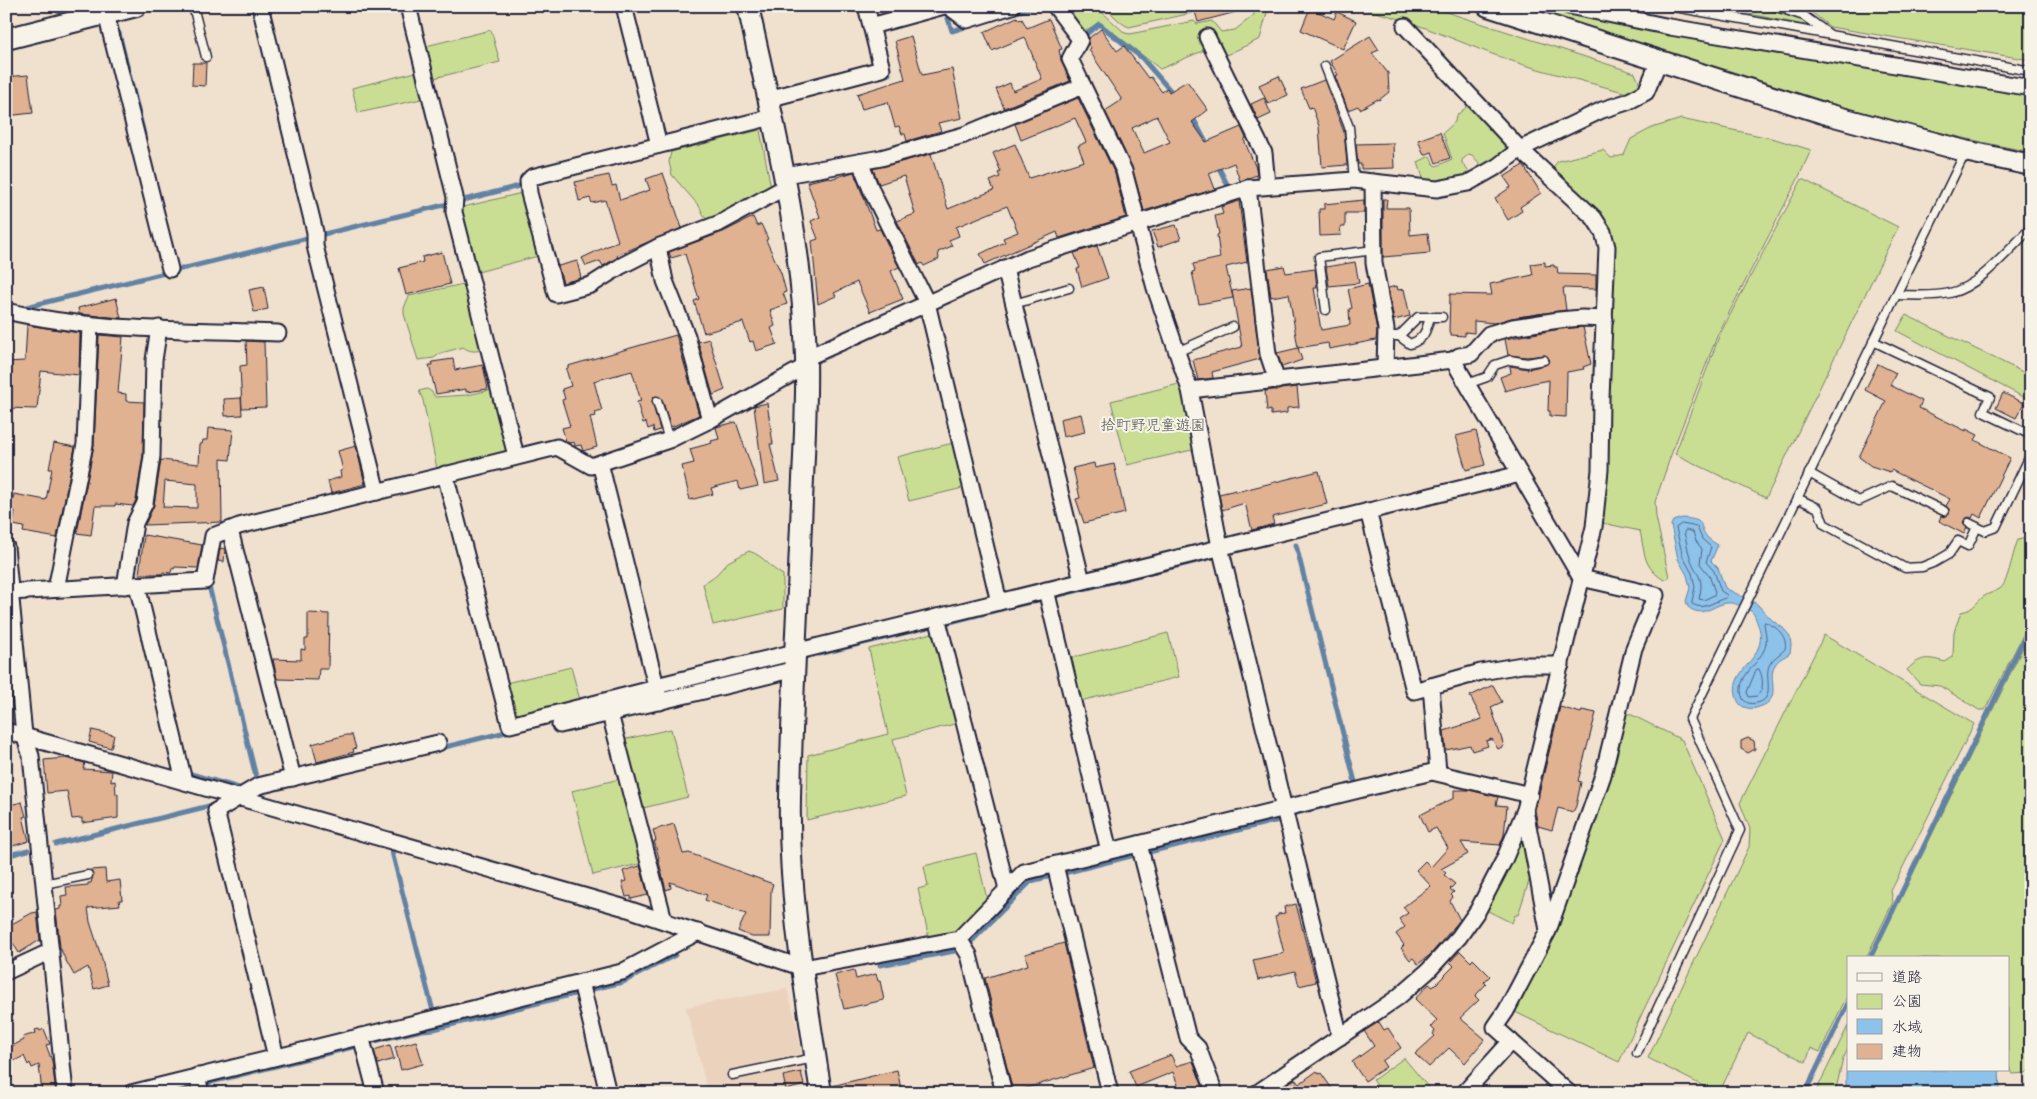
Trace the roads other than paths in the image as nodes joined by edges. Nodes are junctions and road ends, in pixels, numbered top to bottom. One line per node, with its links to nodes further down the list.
1 (136, 6): 16 (street)
2 (193, 6): 22 (lane)
3 (260, 6): 78 (street)
4 (408, 6): 73 (street)
5 (624, 6): 29 (street)
6 (748, 6): 28 (street)
7 (866, 6): 17 (street)
8 (944, 6): 17 (street)
9 (948, 6): 10 (street)
10 (1012, 6)
11 (1055, 6): 26 (street)
12 (1569, 6): 27 (street)
13 (1669, 6): 19 (lane)
14 (1774, 6): 19 (lane)
15 (1501, 8): 23 (street)
16 (108, 11): 21 (street); 43 (street)
17 (871, 26): 28 (street)
18 (1406, 26): 30 (street)
19 (1831, 35): 25 (lane)
20 (1207, 37): 37 (street)
21 (6, 39)
22 (206, 57)
23 (1659, 62): 30 (street); 31 (street)
24 (1325, 66): 34 (lane)
25 (2031, 71)
26 (1083, 86): 32 (street); 39 (street)
27 (2031, 88)
28 (770, 108): 29 (street); 35 (street)
29 (659, 145): 41 (street)
30 (1520, 149): 36 (street); 53 (street)
31 (1965, 151): 33 (street); 46 (lane)
32 (860, 162): 35 (street); 47 (street)
33 (2031, 164)
34 (1354, 180): 36 (street); 37 (street)
35 (786, 181): 41 (street); 63 (street)
36 (1373, 182): 42 (street)
37 (1267, 185): 38 (street)
38 (1248, 188): 39 (street); 65 (street)
39 (1138, 224): 44 (street); 60 (street)
40 (2031, 228): 46 (lane)
41 (658, 247): 69 (street)
42 (1374, 250): 49 (lane); 58 (street)
43 (170, 268)
44 (1005, 268): 47 (street); 48 (street)
45 (1069, 288): 48 (lane)
46 (1896, 295): 59 (lane)
47 (927, 303): 63 (street); 93 (street)
48 (1014, 304): 88 (street)
49 (1326, 310)
50 (6, 311): 54 (street)
51 (1430, 317): 52 (lane); 58 (lane); 58 (lane)
52 (1442, 317)
53 (1605, 319): 61 (street); 87 (street)
54 (90, 326): 56 (street); 90 (street)
55 (1233, 327): 60 (lane)
56 (159, 328): 57 (street); 89 (street)
57 (278, 333)
58 (1392, 336): 64 (street)
59 (1873, 341): 70 (lane); 75 (lane)
60 (1177, 352): 67 (street)
61 (1453, 360): 64 (street); 66 (street)
62 (1544, 360): 66 (lane)
63 (806, 362): 69 (street); 95 (street)
64 (1385, 368): 65 (street)
65 (1276, 380): 67 (street)
66 (1467, 384): 77 (street)
67 (1190, 390): 86 (street)
68 (657, 401): 71 (lane)
69 (710, 420): 71 (street)
70 (2031, 435)
71 (669, 440): 74 (street)
72 (2031, 454): 83 (lane)
73 (516, 456): 74 (street); 76 (street)
74 (600, 463): 98 (street)
75 (1809, 473): 79 (lane); 81 (lane)
76 (446, 474): 78 (street); 98 (street)
77 (1520, 474): 80 (street); 87 (street)
78 (377, 492): 84 (street)
79 (1797, 498): 83 (lane); 128 (lane)
80 (1368, 511): 86 (street); 97 (street)
81 (1944, 511)
82 (1969, 523): 83 (lane)
83 (1977, 527)
84 (230, 530): 89 (street); 105 (street)
85 (6, 547): 92 (street)
86 (1220, 547): 88 (street); 109 (street)
87 (1581, 578): 96 (street); 118 (street)
88 (1082, 581): 91 (street)
89 (131, 585): 90 (street); 106 (street)
90 (56, 589): 92 (street)
91 (1046, 590): 93 (street); 112 (street)
92 (10, 592): 102 (street)
93 (999, 602): 94 (street)
94 (937, 617): 95 (street); 116 (street)
95 (796, 660): 98 (street); 122 (street)
96 (1561, 665): 97 (street); 107 (street)
97 (1431, 686): 104 (street)
98 (657, 692): 99 (street)
99 (610, 714): 100 (street); 117 (street)
100 (560, 725)
101 (6, 731): 102 (street)
102 (24, 735): 106 (street); 115 (street)
103 (438, 743): 105 (street)
104 (1438, 772): 107 (street); 109 (street)
105 (293, 778): 108 (street)
106 (184, 781): 108 (street)
107 (1530, 795): 110 (street)
108 (239, 797): 117 (street); 129 (street)
109 (1284, 808): 111 (street); 126 (street)
110 (1525, 810): 118 (street); 126 (street)
111 (1139, 844): 112 (street); 142 (street)
112 (1109, 851): 113 (street)
113 (1055, 864): 116 (street); 141 (street)
114 (88, 876): 115 (lane)
115 (44, 884): 121 (street)
116 (1007, 889): 120 (street)
117 (664, 920): 119 (street)
118 (1548, 931): 127 (street)
119 (698, 932): 122 (street); 124 (street)
120 (959, 939): 122 (street); 140 (street)
121 (51, 951): 123 (street); 134 (street)
122 (803, 968): 130 (street)
123 (6, 972)
124 (581, 982): 125 (street); 138 (street)
125 (361, 1036): 129 (street); 137 (street)
126 (1340, 1037): 143 (street)
127 (1511, 1041): 144 (street); 145 (street)
128 (1637, 1053)
129 (276, 1057): 132 (street)
130 (816, 1058): 131 (lane); 139 (street)
131 (732, 1075)
132 (197, 1076): 135 (street); 136 (street)
133 (2031, 1089): 146 (lane)
134 (65, 1093)
135 (131, 1093)
136 (201, 1093)
137 (376, 1093)
138 (608, 1093)
139 (821, 1093)
140 (1004, 1093)
141 (1110, 1093)
142 (1215, 1093)
143 (1257, 1093)
144 (1464, 1093)
145 (1569, 1093)
146 (2028, 1093)

